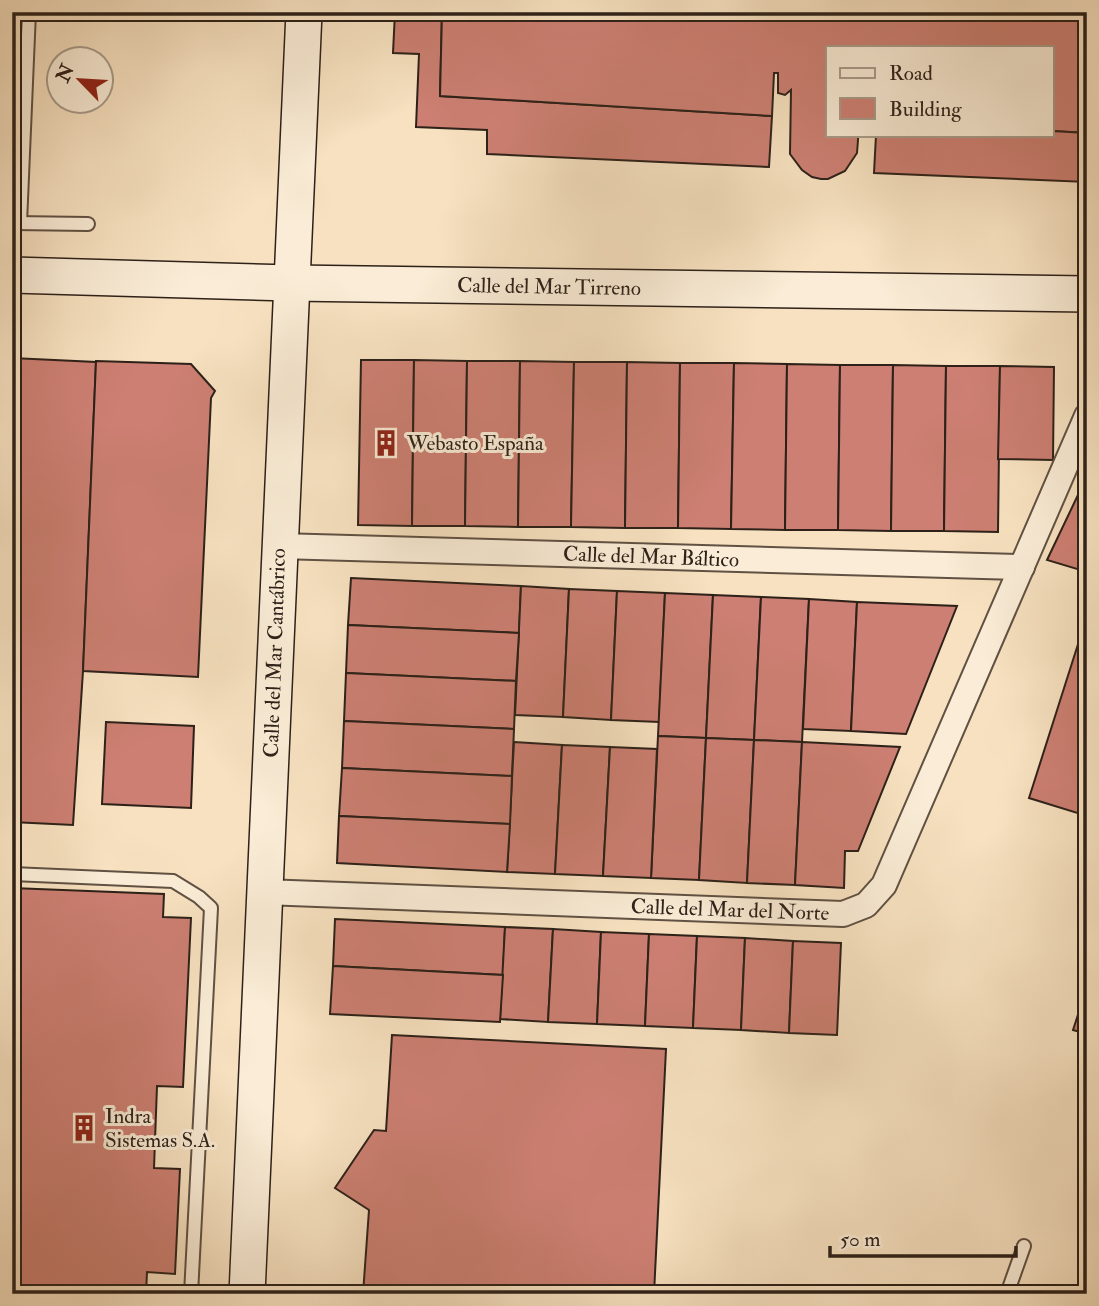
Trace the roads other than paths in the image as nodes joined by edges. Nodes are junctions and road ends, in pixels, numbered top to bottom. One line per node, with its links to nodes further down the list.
1 (29, 12): 3 (lane)
2 (304, 12): 6 (street, Calle del Mar Cantábrico)
3 (16, 223): 4 (lane)
4 (88, 224)
5 (12, 275): 6 (street, Calle del Mar Tirreno)
6 (291, 283): 7 (street, Calle del Mar Tirreno); 9 (street, Calle del Mar Cantábrico)
7 (1087, 294)
8 (1087, 416): 10 (street, Calle del Mar del Norte)
9 (279, 546): 10 (street, Calle del Mar Báltico); 12 (street, Calle del Mar Cantábrico)
10 (1022, 567): 12 (street, Calle del Mar del Norte)
11 (12, 874): 14 (lane)
12 (264, 892): 15 (street, Calle del Mar Cantábrico)
13 (1024, 1247): 16 (lane)
14 (191, 1294)
15 (247, 1294)
16 (1007, 1294)

